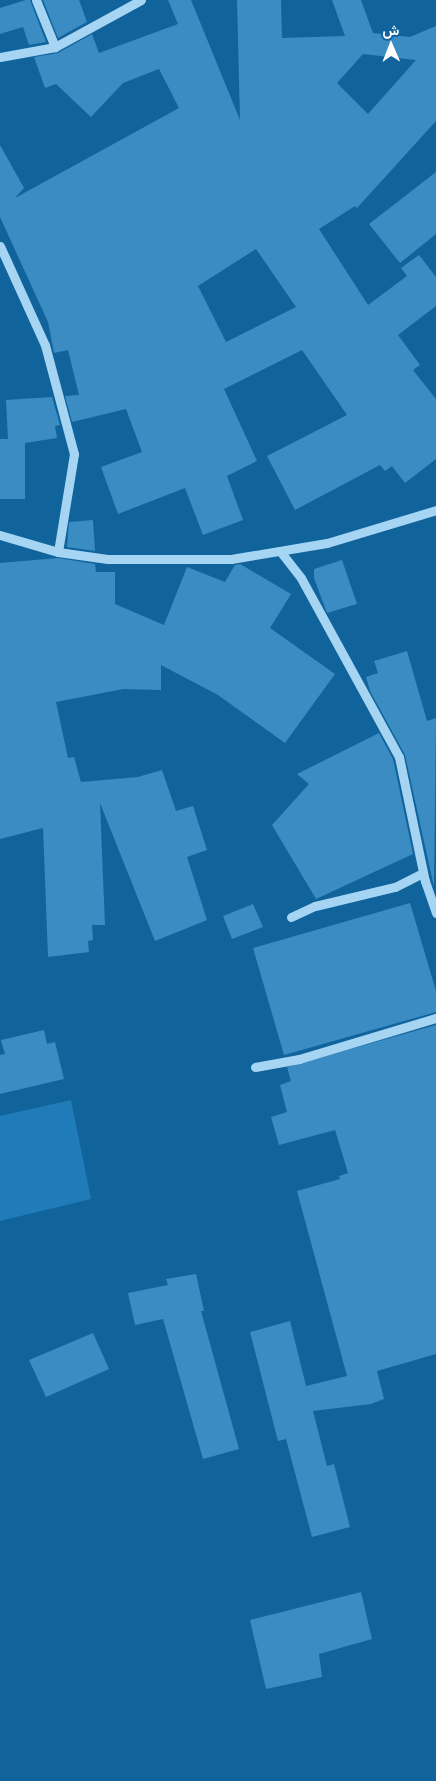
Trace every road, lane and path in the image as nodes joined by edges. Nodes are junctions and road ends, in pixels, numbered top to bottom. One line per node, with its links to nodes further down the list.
1 (36, 0): 3 (street)
2 (141, 0): 3 (street)
3 (55, 46): 4 (street)
4 (0, 56)
5 (0, 246): 9 (street)
6 (436, 510): 8 (street)
7 (0, 535): 9 (street)
8 (280, 551): 9 (street); 10 (street)
9 (58, 552)
10 (423, 873): 11 (street); 12 (street)
11 (436, 913)
12 (291, 917)
13 (436, 1018): 14 (street)
14 (255, 1067)

